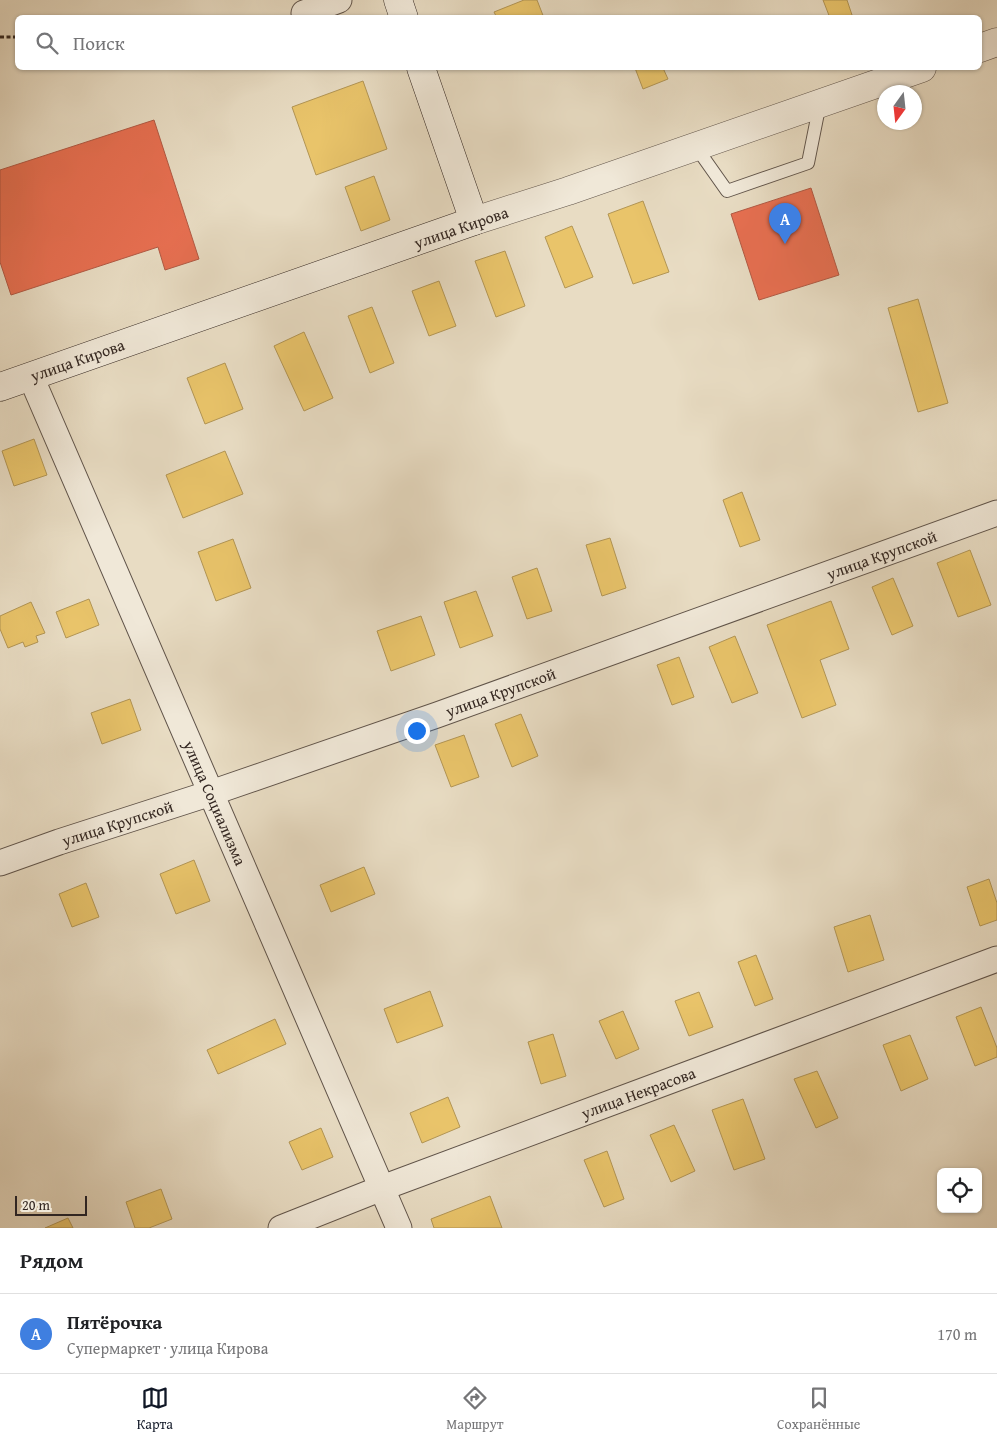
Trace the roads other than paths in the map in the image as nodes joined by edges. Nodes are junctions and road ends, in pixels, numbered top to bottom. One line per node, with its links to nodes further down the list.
1 (339, 0): 3 (street)
2 (398, 0): 4 (main road)
3 (304, 13)
4 (403, 15)
5 (997, 42): 6 (main road)
6 (982, 47)
7 (422, 70): 11 (main road)
8 (916, 70): 9 (main road, улица Кирова)
9 (820, 103): 10 (main road, улица Кирова); 10 (lane)
10 (696, 147): 11 (main road, улица Кирова)
11 (474, 222): 12 (main road, улица Кирова)
12 (31, 377): 13 (main road, улица Кирова); 15 (street, улица Социализма)
13 (0, 388)
14 (997, 513): 15 (street, улица Крупской)
15 (211, 792): 16 (street, улица Крупской); 18 (street, улица Социализма)
16 (0, 863)
17 (997, 959): 18 (street, улица Некрасова)
18 (382, 1188): 19 (street, улица Некрасова); 20 (street, улица Социализма)
19 (281, 1228)
20 (398, 1228)

